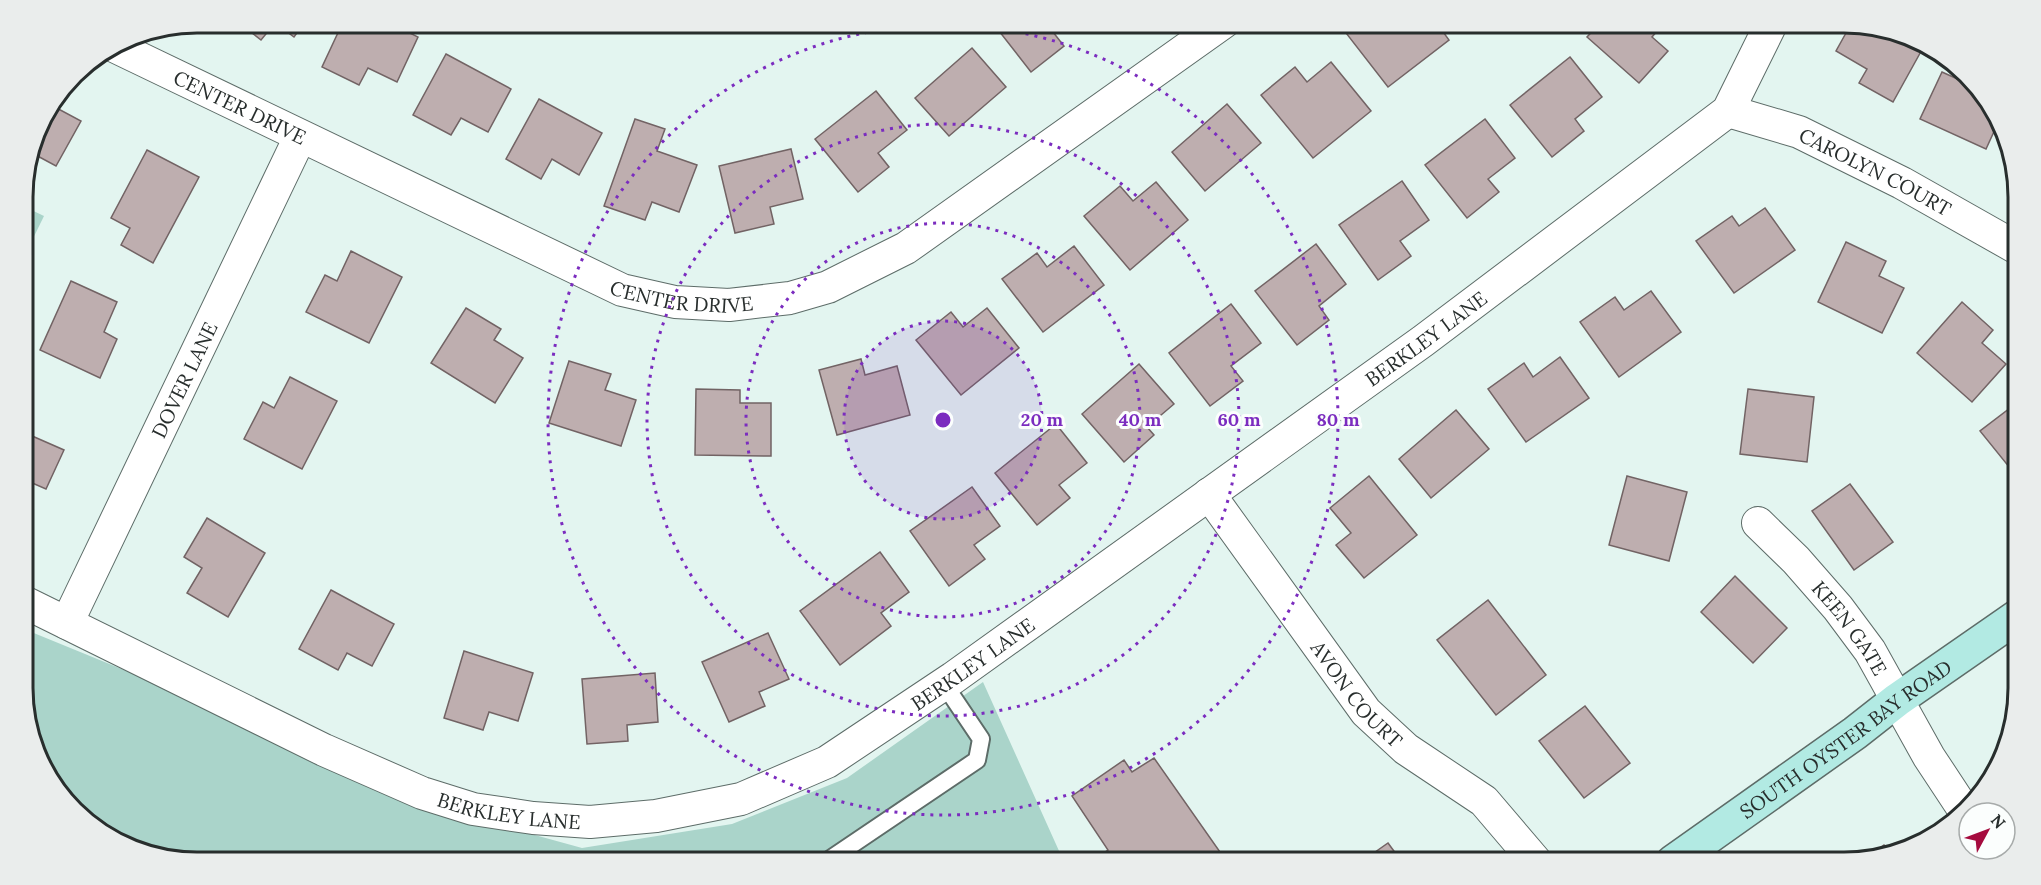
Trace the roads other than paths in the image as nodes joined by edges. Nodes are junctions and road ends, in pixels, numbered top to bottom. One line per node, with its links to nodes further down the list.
1 (1209, 33): 5 (street, CENTER DRIVE)
2 (1767, 33): 4 (street, BERKLEY LANE)
3 (123, 50): 5 (street, CENTER DRIVE)
4 (1728, 111): 6 (street, CAROLYN COURT); 7 (street, BERKLEY LANE)
5 (300, 137): 10 (street, DOVER LANE)
6 (2008, 243)
7 (1209, 494): 12 (street, BERKLEY LANE); 16 (street, AVON COURT)
8 (1758, 524): 13 (street, KEEN GATE)
9 (33, 606): 10 (street, BERKLEY LANE)
10 (67, 623): 12 (street, BERKLEY LANE)
11 (2008, 623): 13 (main road, SOUTH OYSTER BAY ROAD)
12 (944, 684): 15 (lane)
13 (1897, 700): 14 (street, KEEN GATE); 17 (main road, SOUTH OYSTER BAY ROAD)
14 (1958, 801)
15 (841, 852)
16 (1527, 852)
17 (1686, 852)

